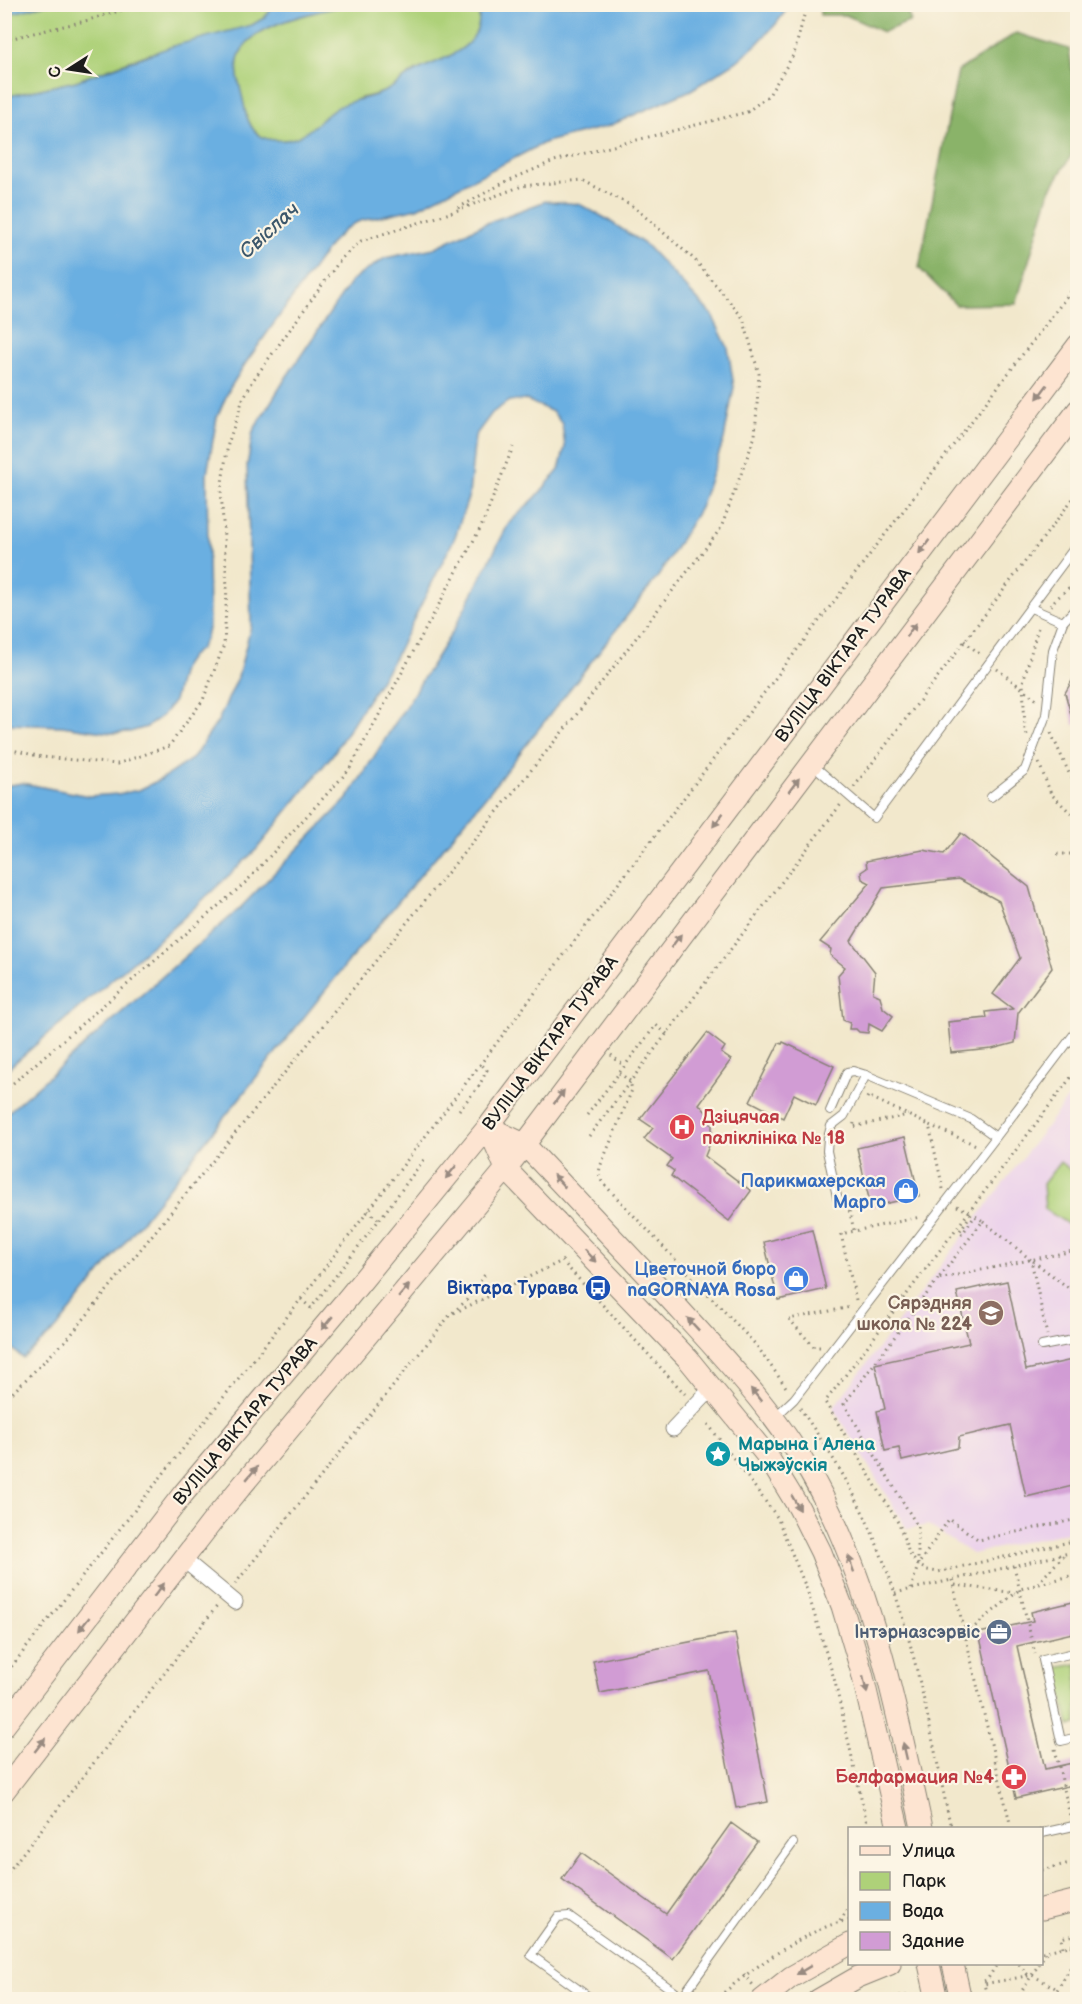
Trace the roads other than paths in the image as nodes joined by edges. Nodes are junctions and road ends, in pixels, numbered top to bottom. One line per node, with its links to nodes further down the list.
1 (1077, 345): 12 (main road, ВУЛІЦА ВІКТАРА ТУРАВА, one-way to 12)
2 (1077, 410): 7 (main road, one-way to 2)
3 (1077, 543): 5 (lane)
4 (1077, 606): 6 (lane)
5 (1030, 608): 6 (lane); 7 (lane)
6 (1063, 622): 8 (lane)
7 (810, 763): 14 (main road, one-way to 7)
8 (991, 797)
9 (1077, 1029): 13 (lane)
10 (866, 1075): 11 (lane); 13 (lane); 16 (lane)
11 (830, 1111)
12 (488, 1127): 14 (main road); 15 (main road); 26 (main road, ВУЛІЦА ВІКТАРА ТУРАВА, one-way to 26)
13 (996, 1137): 21 (lane)
14 (524, 1144): 15 (main road); 19 (main road, one-way to 14)
15 (506, 1169): 20 (main road, one-way to 20); 23 (main road, one-way to 15)
16 (838, 1201)
17 (1077, 1339): 18 (lane)
18 (1046, 1346)
19 (732, 1366): 20 (main road); 21 (main road, one-way to 19)
20 (712, 1388): 22 (street); 30 (main road, one-way to 30)
21 (774, 1418): 31 (main road, one-way to 21)
22 (673, 1429)
23 (183, 1559): 24 (street); 28 (main road, one-way to 23)
24 (235, 1602)
25 (1077, 1652): 27 (lane)
26 (4, 1726)
27 (1077, 1737)
28 (4, 1791)
29 (1077, 1825): 32 (lane)
30 (898, 1827)
31 (922, 1827)
32 (1043, 1833)
33 (792, 1843): 41 (lane)
34 (1077, 1900): 35 (main road)
35 (1043, 1908)
36 (848, 1945): 40 (main road, one-way to 40)
37 (888, 1965): 42 (main road)
38 (930, 1965): 43 (main road)
39 (953, 1965): 44 (main road)
40 (758, 1993)
41 (593, 2000)
42 (818, 2000)
43 (937, 2000)
44 (961, 2000)

